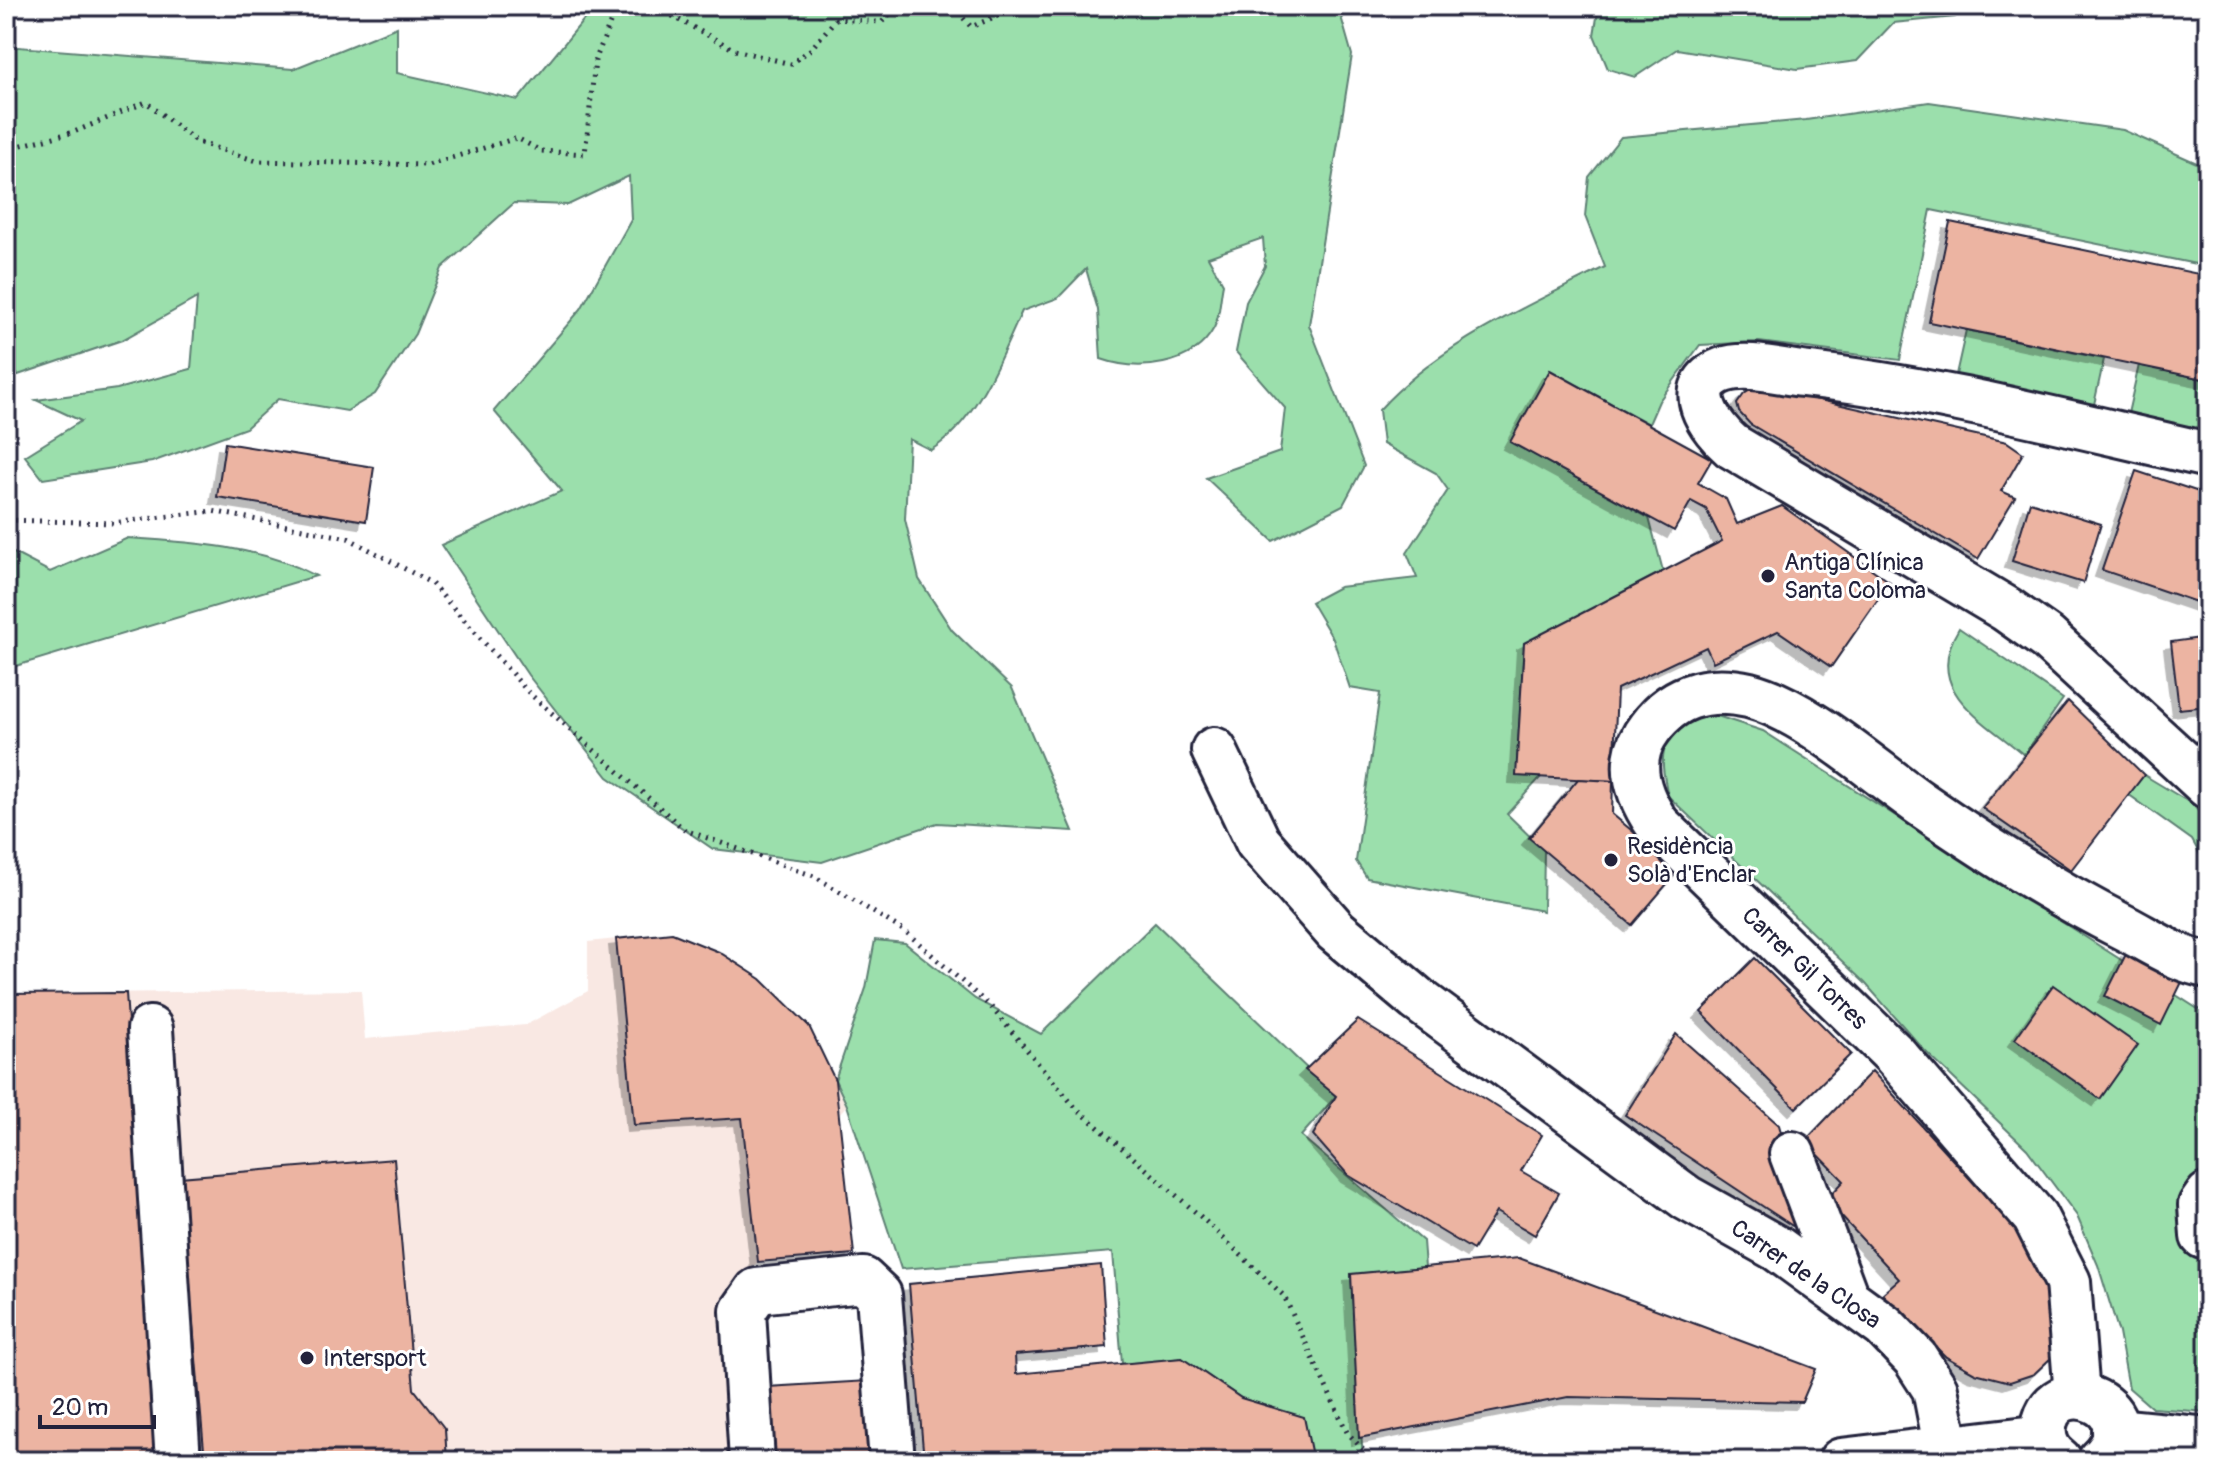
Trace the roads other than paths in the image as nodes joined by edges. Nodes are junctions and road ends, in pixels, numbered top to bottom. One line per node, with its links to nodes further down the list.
1 (2208, 455): 3 (street)
2 (1214, 750): 7 (street, Carrer de la Closa)
3 (2208, 786)
4 (2208, 965): 8 (street, Carrer Gil Torres)
5 (150, 1029): 13 (street)
6 (1792, 1154): 7 (street)
7 (1845, 1295): 12 (street, Carrer de la Closa)
8 (2077, 1396): 10 (street); 11 (street)
9 (2208, 1440): 10 (street)
10 (2108, 1446)
11 (2052, 1449): 12 (street)
12 (1947, 1450): 16 (street)
13 (178, 1461)
14 (752, 1461): 15 (street)
15 (892, 1461)
16 (1841, 1461)

